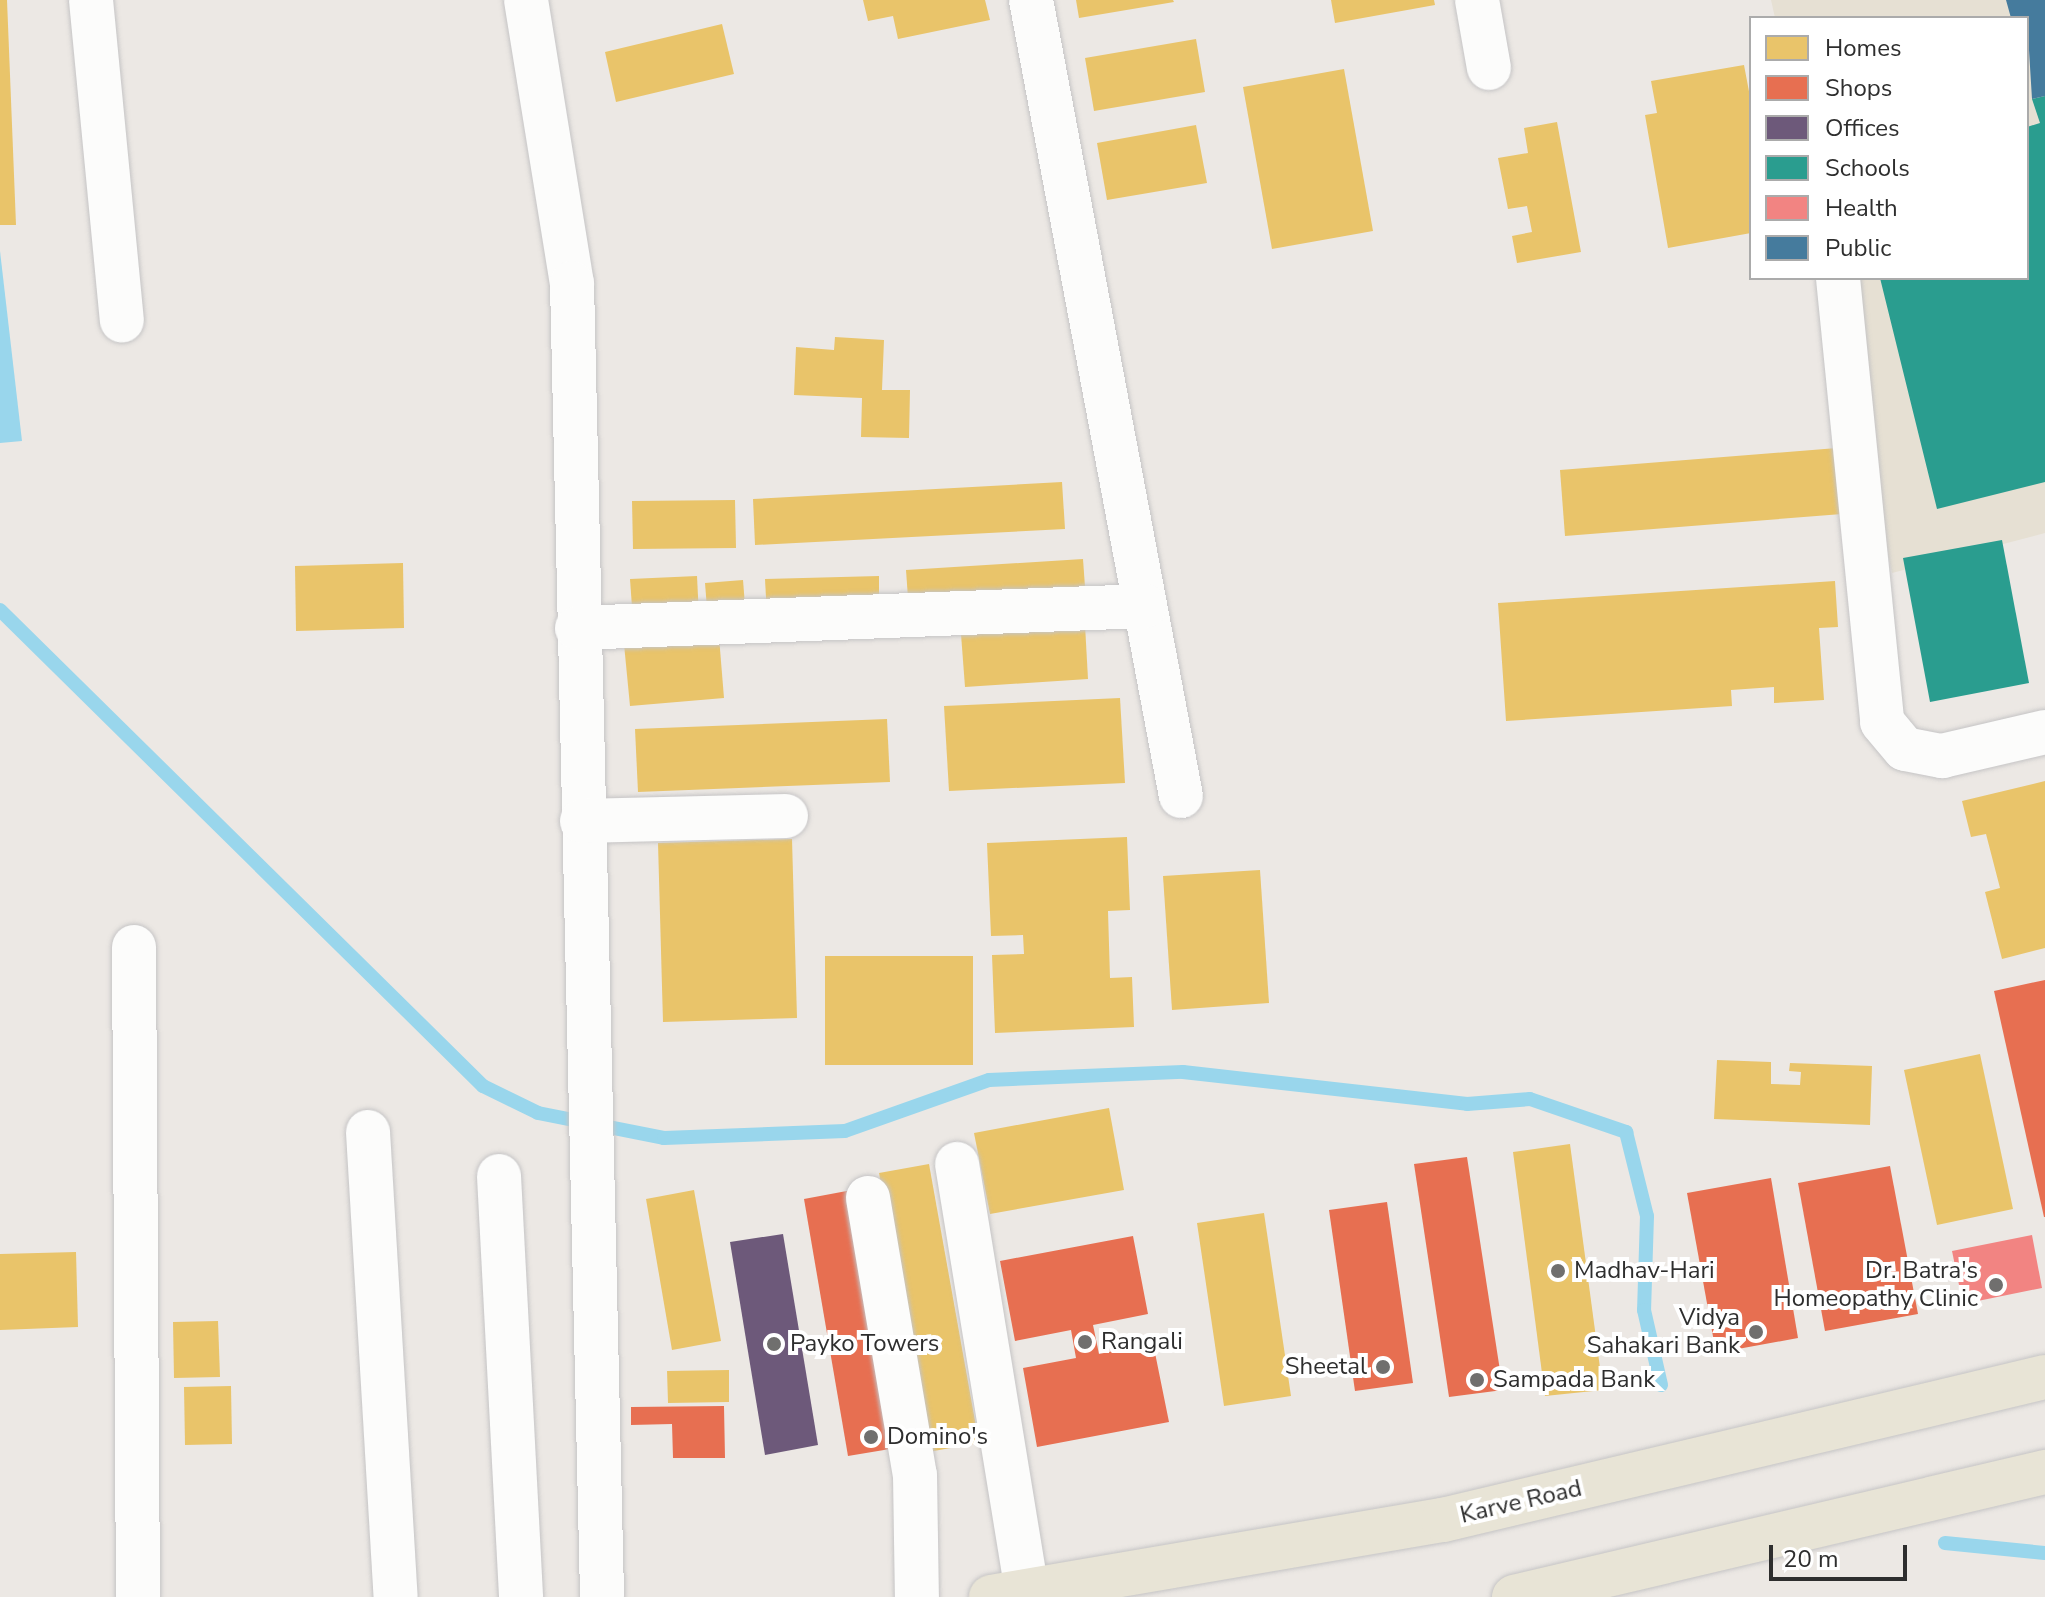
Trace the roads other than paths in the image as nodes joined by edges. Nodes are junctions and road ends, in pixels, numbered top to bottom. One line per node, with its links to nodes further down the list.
1 (91, 0): 7 (street)
2 (526, 0): 9 (street)
3 (1031, 0): 8 (street)
4 (1477, 0): 5 (street)
5 (1489, 68)
6 (1838, 280): 10 (street)
7 (122, 321)
8 (1145, 606): 9 (street); 11 (street)
9 (577, 628): 13 (street)
10 (2045, 732)
11 (1181, 796)
12 (786, 816): 13 (street)
13 (582, 821): 25 (street)
14 (134, 947): 22 (street)
15 (368, 1132): 23 (street)
16 (957, 1164): 21 (street)
17 (499, 1176): 24 (street)
18 (868, 1198): 26 (street)
19 (2045, 1377): 21 (main road, Karve Road)
20 (2045, 1472): 27 (main road)
21 (1009, 1594)
22 (138, 1597)
23 (396, 1597)
24 (521, 1597)
25 (602, 1597)
26 (917, 1597)
27 (1514, 1597)

